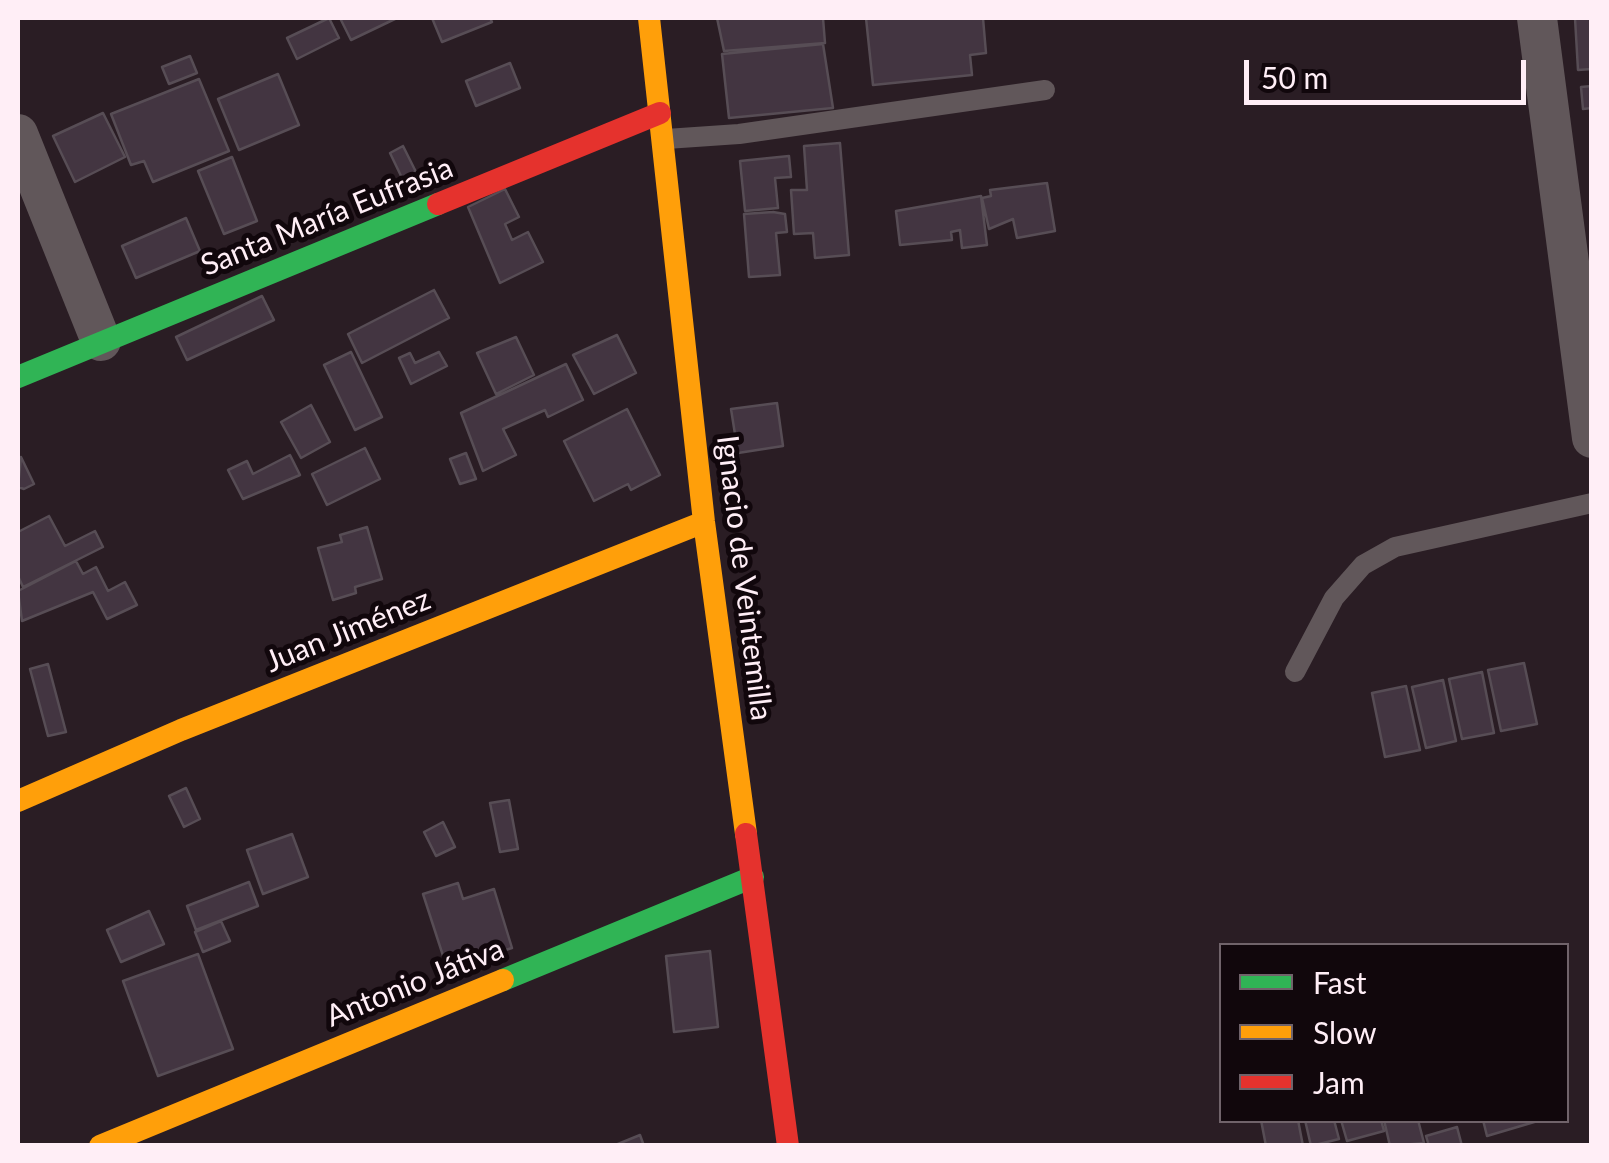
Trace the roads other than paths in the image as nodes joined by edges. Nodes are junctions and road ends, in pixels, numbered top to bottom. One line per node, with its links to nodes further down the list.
1 (649, 18): 4 (street, Ignacio de Veintemilla)
2 (1537, 18): 9 (street)
3 (1045, 90): 6 (lane)
4 (660, 113): 6 (street, Ignacio de Veintemilla); 7 (street, Santa María Eufrasia)
5 (18, 134): 7 (street)
6 (664, 140): 11 (street, Ignacio de Veintemilla)
7 (101, 342): 8 (street, Santa María Eufrasia)
8 (18, 377)
9 (1590, 418)
10 (1592, 504): 12 (lane)
11 (704, 522): 13 (street, Juan Jiménez); 14 (street, Ignacio de Veintemilla)
12 (1296, 672)
13 (18, 802)
14 (753, 877): 15 (street, Antonio Játiva); 16 (street, Ignacio de Veintemilla)
15 (100, 1146)
16 (788, 1146)

